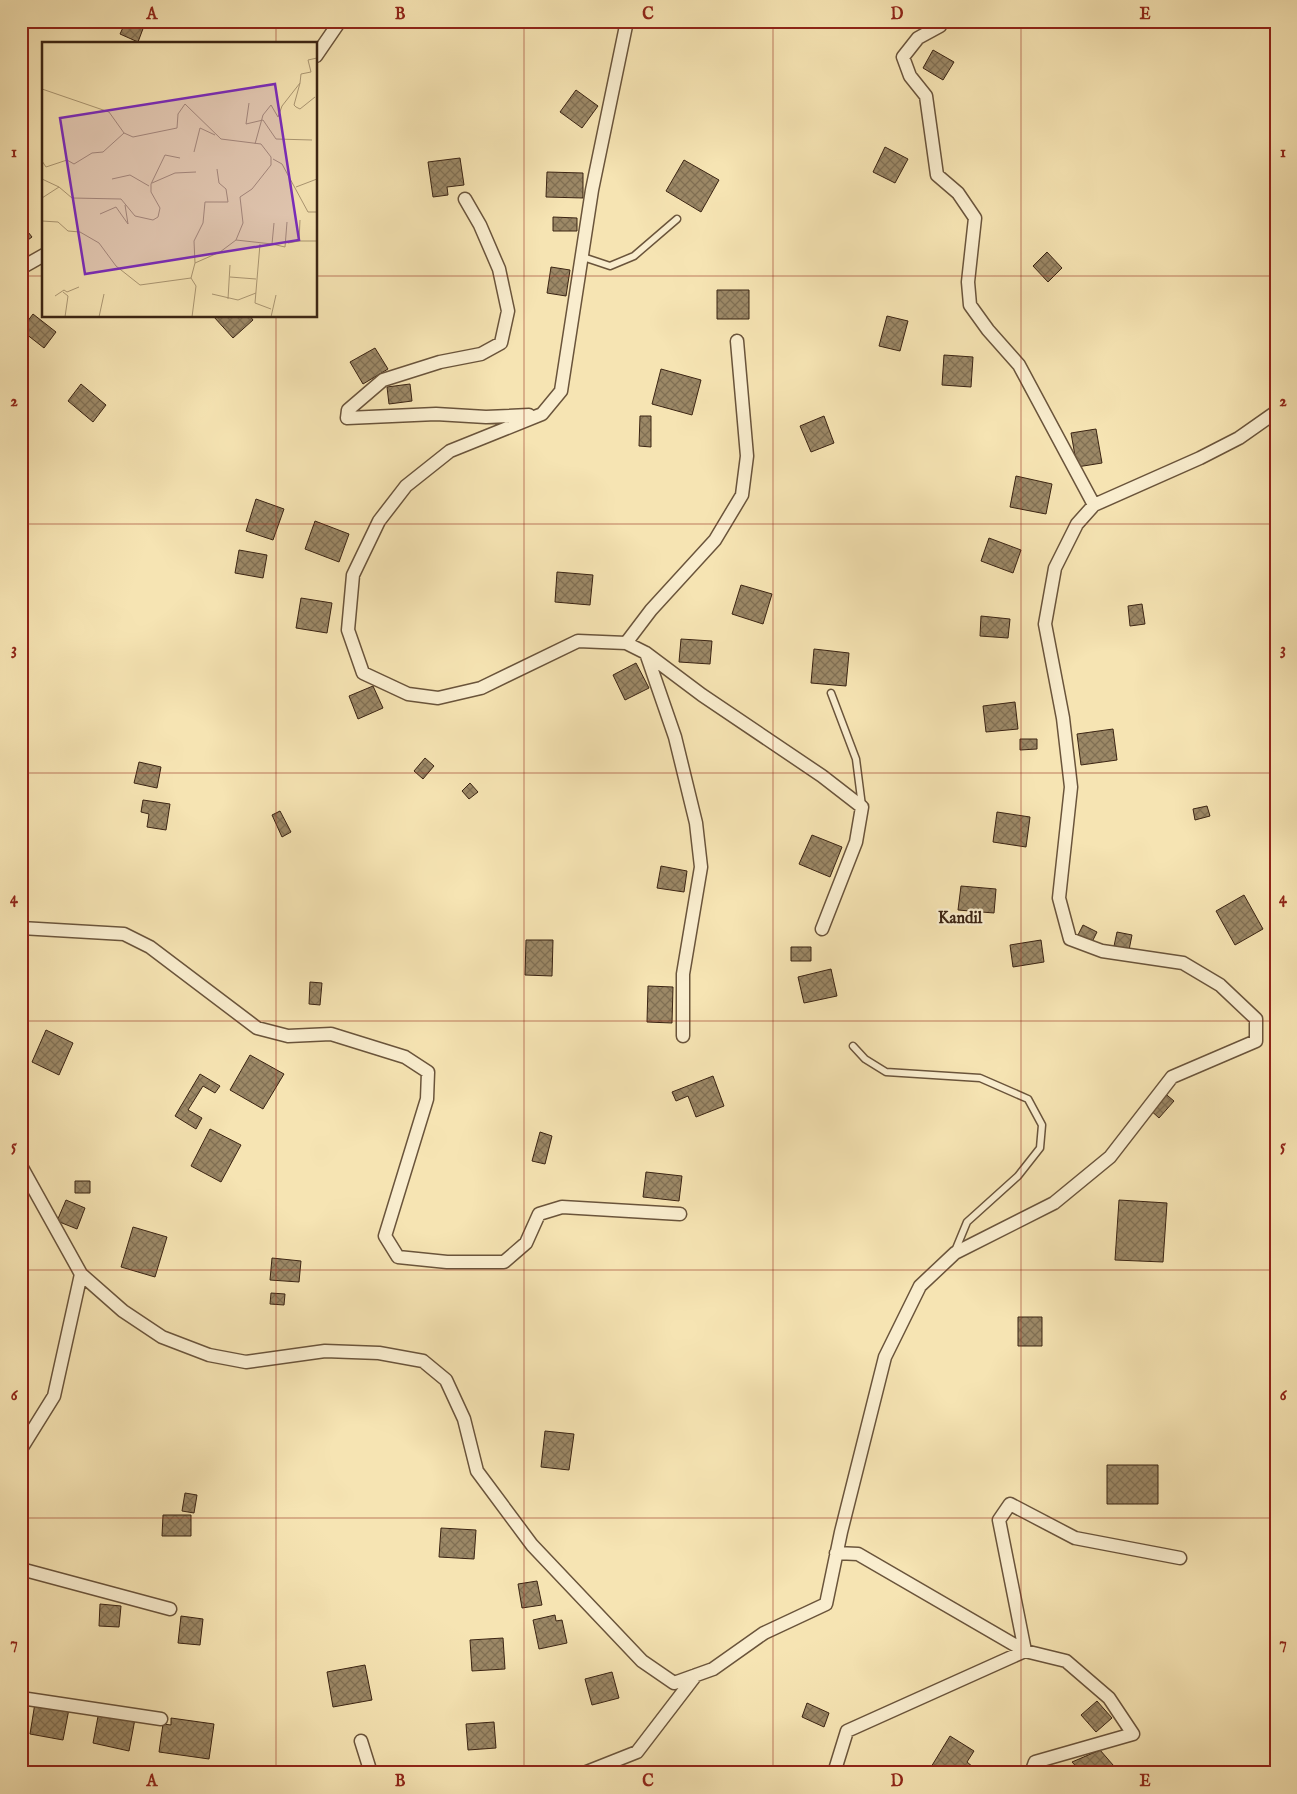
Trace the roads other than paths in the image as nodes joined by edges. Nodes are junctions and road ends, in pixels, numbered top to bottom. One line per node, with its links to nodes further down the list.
1 (340, 21): 4 (street)
2 (627, 21): 8 (street)
3 (942, 21): 13 (street)
4 (318, 53)
5 (465, 198): 12 (street)
6 (677, 219): 8 (lane)
7 (42, 256): 9 (street)
8 (583, 257): 12 (street)
9 (21, 268)
10 (737, 342): 14 (street)
11 (1276, 412): 13 (street)
12 (542, 414): 14 (street)
13 (1094, 505): 24 (street)
14 (626, 643): 15 (street)
15 (646, 653): 17 (street); 20 (street)
16 (831, 693): 17 (lane)
17 (862, 807): 19 (street)
18 (21, 928): 23 (street)
19 (822, 929)
20 (683, 1036)
21 (853, 1046): 24 (lane)
22 (21, 1166): 25 (street)
23 (680, 1214)
24 (955, 1253): 27 (street)
25 (81, 1274): 26 (street); 32 (street)
26 (21, 1449)
27 (836, 1552): 31 (street); 32 (street)
28 (1180, 1558): 31 (street)
29 (21, 1569): 30 (street)
30 (170, 1608)
31 (1025, 1651): 38 (street); 39 (street)
32 (696, 1675): 37 (street)
33 (21, 1698): 34 (street)
34 (161, 1719)
35 (361, 1741): 36 (street)
36 (371, 1773)
37 (584, 1773)
38 (834, 1773)
39 (1031, 1773)

